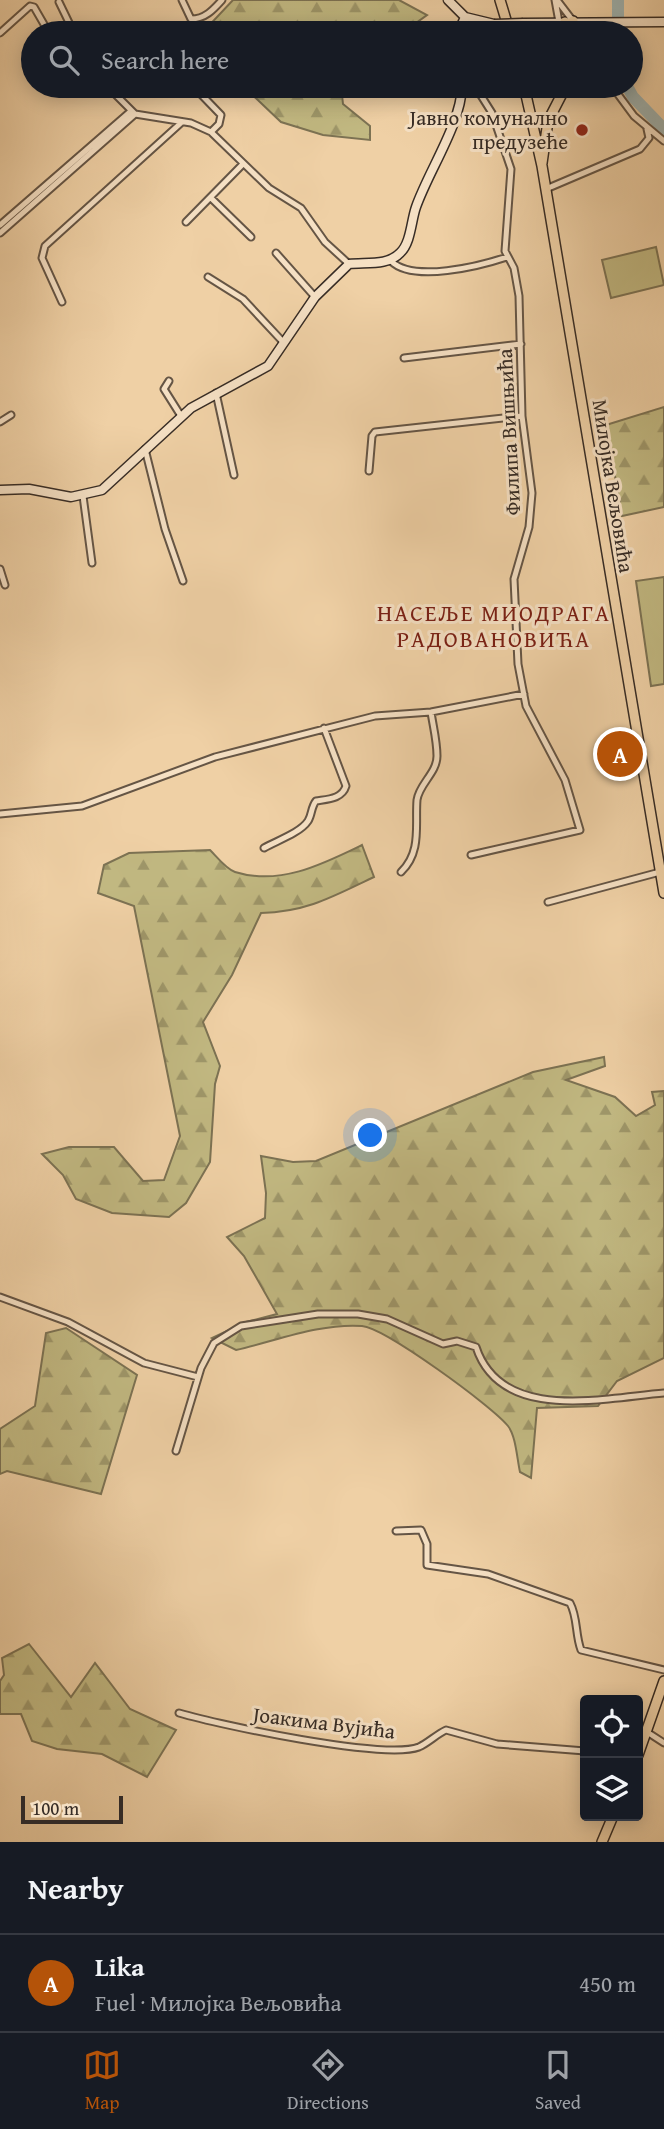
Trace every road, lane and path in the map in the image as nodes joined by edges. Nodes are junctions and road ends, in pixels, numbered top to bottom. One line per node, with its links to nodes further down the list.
1 (182, 0): 2 (street)
2 (222, 0)
3 (447, 0): 7 (street)
4 (500, 0): 12 (main road)
5 (556, 0): 13 (street); 14 (street)
6 (59, 2): 9 (street)
7 (465, 17): 10 (street); 11 (street, bridge)
8 (42, 21): 19 (street)
9 (68, 21)
10 (463, 21)
11 (482, 21)
12 (506, 21)
13 (566, 21)
14 (566, 21)
15 (588, 21): 16 (street)
16 (629, 21)
17 (643, 21): 18 (street)
18 (664, 22)
19 (0, 33)
20 (118, 98): 27 (street)
21 (205, 98): 30 (street)
22 (460, 98): 42 (street)
23 (483, 98): 41 (street, Филипа Вишњића)
24 (527, 98): 33 (main road, Милојка Вељовића)
25 (560, 98): 33 (main road)
26 (621, 98): 29 (street)
27 (132, 113): 28 (street); 37 (street); 38 (street)
28 (182, 122): 30 (street); 46 (street)
29 (647, 129): 31 (street); 34 (street)
30 (211, 132): 32 (street)
31 (664, 141)
32 (243, 164): 35 (street); 43 (street)
33 (542, 166): 34 (main road, Милојка Вељовића)
34 (545, 189): 72 (main road, Милојка Вељовића)
35 (211, 198): 36 (street); 39 (street)
36 (186, 222)
37 (0, 225)
38 (0, 233)
39 (251, 237)
40 (276, 253): 45 (street)
41 (507, 257): 42 (street); 48 (street, Филипа Вишњића)
42 (391, 261): 43 (street)
43 (349, 264): 45 (street)
44 (208, 277): 47 (street)
45 (315, 297): 47 (street)
46 (62, 302)
47 (284, 343): 51 (street)
48 (521, 344): 49 (street); 54 (street, Филипа Вишњића)
49 (404, 359)
50 (169, 381): 53 (street)
51 (216, 393): 53 (street); 58 (street)
52 (10, 415): 55 (street)
53 (181, 416): 56 (street)
54 (522, 416): 57 (street); 65 (street, Филипа Вишњића)
55 (0, 422)
56 (145, 449): 60 (street); 63 (street)
57 (369, 471)
58 (234, 475)
59 (0, 490): 60 (street)
60 (83, 496): 61 (street)
61 (92, 563)
62 (0, 569): 64 (street)
63 (183, 581)
64 (5, 585)
65 (524, 694): 66 (street); 70 (street, Филипа Вишњића)
66 (431, 712): 67 (street); 71 (street)
67 (324, 727): 68 (street); 69 (street)
68 (0, 814)
69 (264, 848)
70 (471, 855)
71 (401, 872)
72 (660, 872): 73 (main road, Милојка Вељовића); 74 (street)
73 (664, 893)
74 (548, 902)
75 (0, 1297): 76 (street)
76 (198, 1377): 77 (street); 78 (street)
77 (664, 1392)
78 (176, 1451)
79 (396, 1531): 80 (street)
80 (664, 1670)
81 (664, 1681): 83 (main road)
82 (179, 1713): 86 (street, Јоакима Вујића)
83 (647, 1732): 84 (main road); 85 (street)
84 (643, 1742)
85 (664, 1743)
86 (580, 1751)
87 (611, 1821): 88 (main road)
88 (602, 1842)

